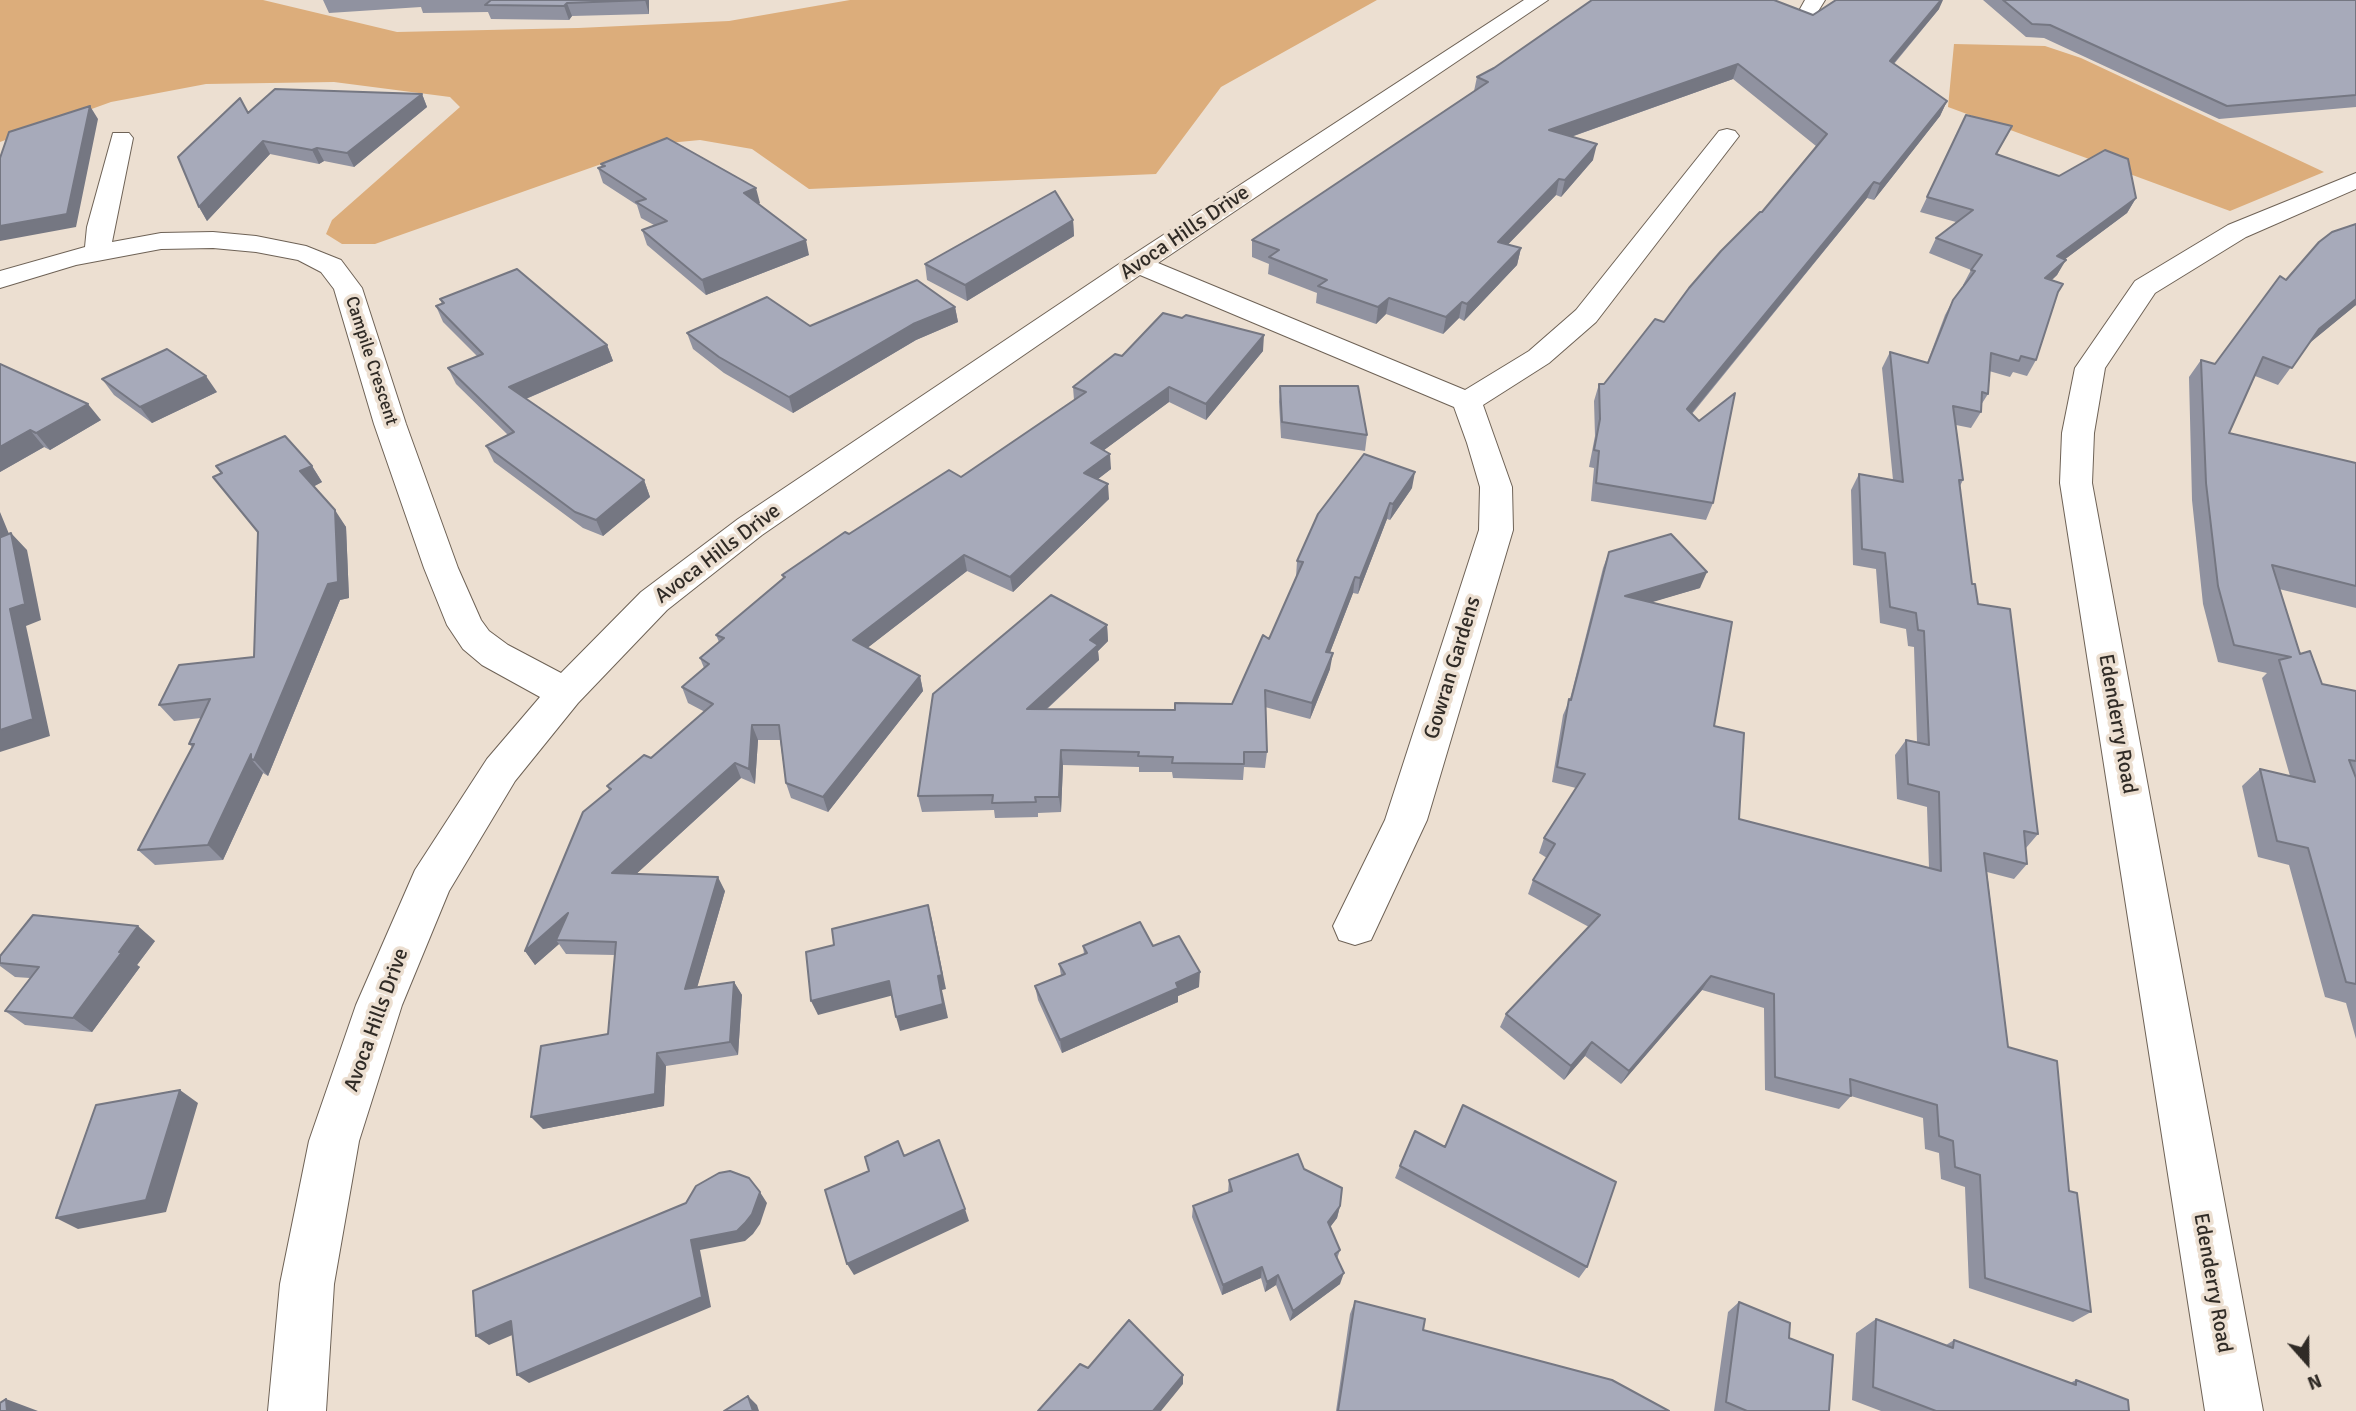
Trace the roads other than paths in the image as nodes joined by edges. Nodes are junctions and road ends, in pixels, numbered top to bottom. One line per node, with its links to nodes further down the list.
1 (1538, 0): 6 (street, Avoca Hills Drive)
2 (1727, 136): 8 (street)
3 (121, 138): 5 (street)
4 (2356, 180): 12 (street, Edenderry Road)
5 (98, 252): 7 (street, Campile Crescent); 9 (street, Campile Crescent)
6 (1138, 264): 8 (street); 9 (street, Avoca Hills Drive)
7 (0, 280)
8 (1467, 402): 10 (street, Gowran Gardens)
9 (565, 693): 11 (street, Avoca Hills Drive)
10 (1355, 926)
11 (297, 1411)
12 (2234, 1411)

